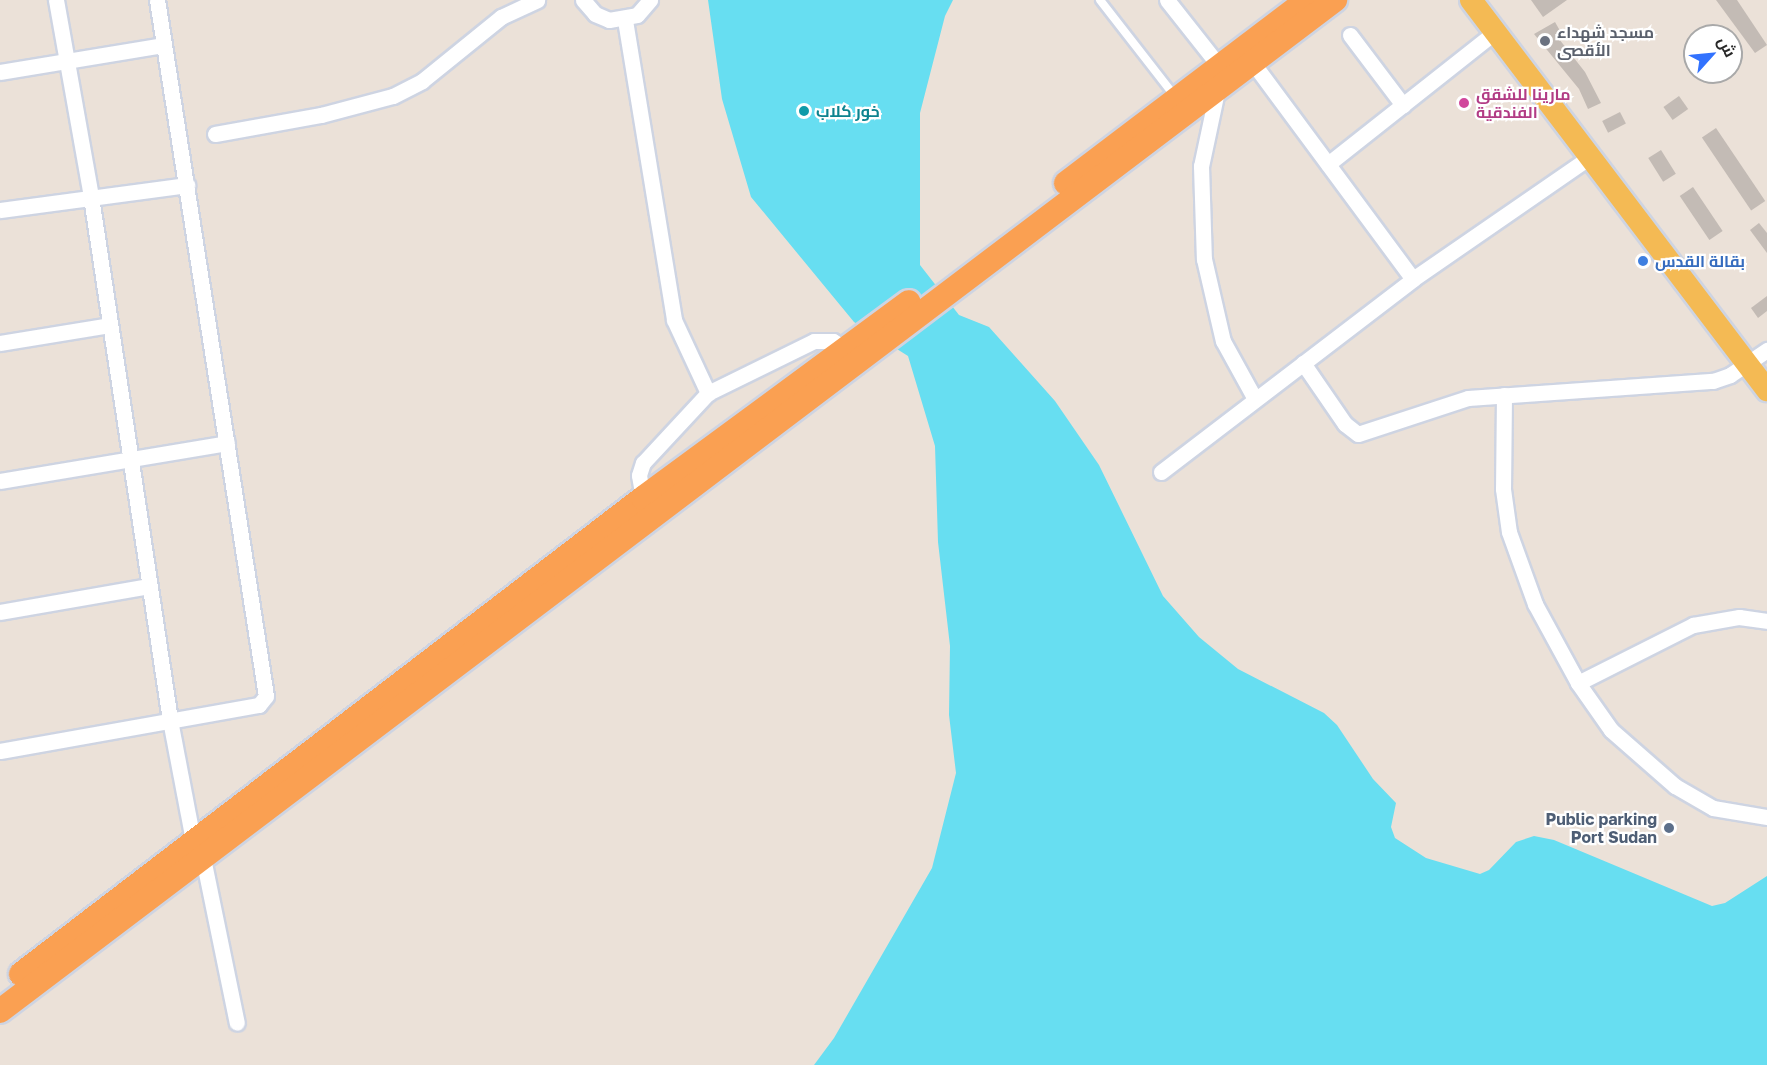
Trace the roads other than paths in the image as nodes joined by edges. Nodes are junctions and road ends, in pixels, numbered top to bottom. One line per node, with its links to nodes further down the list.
1 (56, 0): 15 (street)
2 (157, 0): 14 (street)
3 (537, 0): 22 (street)
4 (584, 0): 11 (street)
5 (650, 0): 11 (street)
6 (1100, 0): 20 (lane)
7 (1167, 0): 17 (street)
8 (1307, 0): 17 (highway)
9 (1335, 0): 16 (highway)
10 (1471, 0): 12 (main road)
11 (625, 20): 37 (street)
12 (1495, 32): 21 (street); 23 (main road)
13 (1350, 35): 21 (street)
14 (163, 45): 15 (street); 26 (street)
15 (66, 58): 18 (street); 27 (street)
16 (1253, 63): 19 (highway); 25 (street)
17 (1220, 67): 20 (highway)
18 (0, 72)
19 (1217, 91): 24 (highway); 39 (street)
20 (1177, 99): 24 (highway)
21 (1403, 105): 25 (street)
22 (215, 134)
23 (1590, 157): 29 (street); 35 (main road)
24 (1107, 163): 32 (highway)
25 (1328, 164): 29 (street)
26 (187, 185): 27 (street); 40 (street)
27 (91, 197): 28 (street); 30 (street)
28 (0, 210)
29 (1413, 279): 34 (street)
30 (110, 325): 31 (street); 41 (street)
31 (0, 343)
32 (854, 350): 37 (street); 44 (highway); 52 (highway)
33 (1767, 350): 35 (street)
34 (1303, 363): 38 (street); 39 (street)
35 (1748, 365): 36 (main road); 38 (street)
36 (1767, 390)
37 (708, 393): 44 (street)
38 (1504, 395): 48 (street)
39 (1255, 399): 42 (street)
40 (227, 443): 41 (street); 49 (street)
41 (130, 461): 43 (street); 45 (street)
42 (1161, 472)
43 (0, 481)
44 (643, 498): 52 (highway)
45 (149, 586): 46 (street); 49 (street)
46 (0, 612)
47 (1767, 621): 48 (street)
48 (1578, 683): 51 (street)
49 (170, 720): 50 (street); 52 (street)
50 (0, 751)
51 (1767, 817)
52 (198, 849): 53 (highway); 54 (highway); 55 (street)
53 (0, 990)
54 (0, 1011)
55 (237, 1023)

